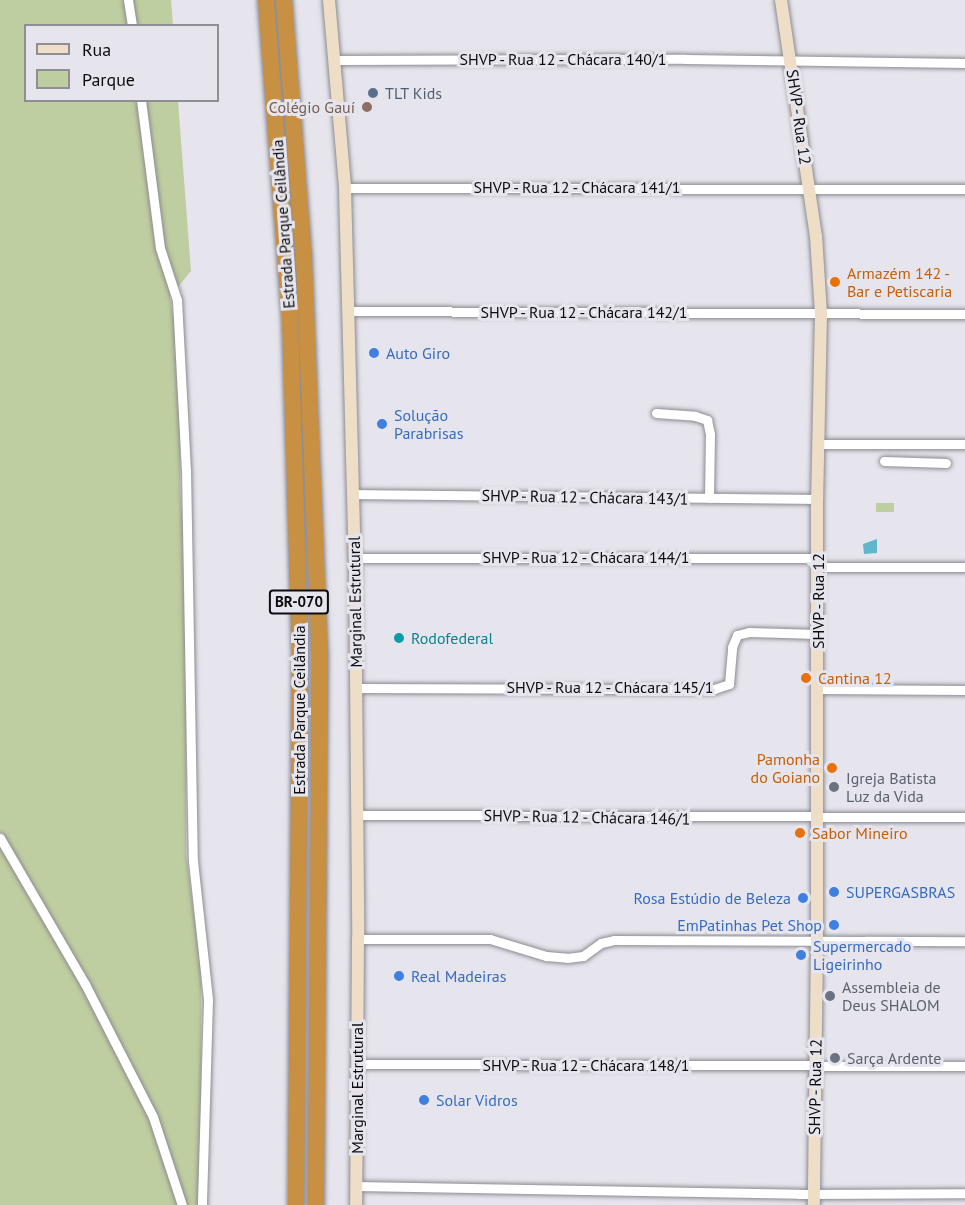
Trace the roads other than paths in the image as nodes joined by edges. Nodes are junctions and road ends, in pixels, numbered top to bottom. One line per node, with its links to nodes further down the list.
1 (128, 0): 6 (street)
2 (266, 0): 49 (highway, Estrada Parque Ceilândia / BR-070)
3 (284, 0): 50 (highway, Estrada Parque Ceilândia / BR-070)
4 (329, 0): 7 (street, Marginal Estrutural)
5 (781, 0): 8 (street, SHVP - Rua 12)
6 (132, 24)
7 (336, 60): 8 (street, SHVP - Rua 12 - Chácara 140/1); 11 (street, Marginal Estrutural)
8 (791, 61): 9 (street, SHVP - Rua 12 - Chácara 140/1); 12 (street, SHVP - Rua 12)
9 (965, 63)
10 (141, 102): 48 (street)
11 (345, 188): 12 (street, SHVP - Rua 12 - Chácara 141/1); 14 (street, Marginal Estrutural)
12 (808, 188): 13 (street, SHVP - Rua 12 - Chácara 141/1); 15 (street, SHVP - Rua 12)
13 (965, 189)
14 (347, 311): 15 (street, SHVP - Rua 12 - Chácara 142/1); 24 (street, Marginal Estrutural)
15 (821, 314): 16 (street, SHVP - Rua 12 - Chácara 142/1); 18 (street, SHVP - Rua 12)
16 (965, 314)
17 (656, 413): 25 (street)
18 (819, 444): 19 (street); 26 (street, SHVP - Rua 12)
19 (936, 444): 20 (street); 22 (street)
20 (965, 444)
21 (884, 461): 22 (street)
22 (934, 463): 23 (street)
23 (945, 463)
24 (352, 494): 25 (street, SHVP - Rua 12 - Chácara 143/1); 27 (street, Marginal Estrutural)
25 (708, 498): 26 (street, SHVP - Rua 12 - Chácara 143/1)
26 (817, 499): 28 (street, SHVP - Rua 12)
27 (355, 558): 28 (street, SHVP - Rua 12 - Chácara 144/1); 31 (street, Marginal Estrutural)
28 (818, 562): 29 (street, SHVP - Rua 12 - Chácara 144/1); 30 (street, SHVP - Rua 12)
29 (965, 567)
30 (818, 634): 31 (street, SHVP - Rua 12 - Chácara 145/1); 32 (street, SHVP - Rua 12)
31 (357, 688): 34 (street, Marginal Estrutural)
32 (817, 689): 33 (street); 35 (street, SHVP - Rua 12)
33 (965, 690)
34 (357, 815): 35 (street, SHVP - Rua 12 - Chácara 146/1); 38 (street, Marginal Estrutural)
35 (817, 818): 36 (street, SHVP - Rua 12 - Chácara 146/1); 39 (street, SHVP - Rua 12)
36 (965, 818)
37 (0, 838): 47 (street)
38 (358, 939): 39 (street); 41 (street, Marginal Estrutural)
39 (817, 941): 40 (street); 42 (street, SHVP - Rua 12)
40 (965, 941)
41 (357, 1064): 42 (street, SHVP - Rua 12 - Chácara 148/1); 44 (street, Marginal Estrutural)
42 (816, 1065): 43 (street, SHVP - Rua 12 - Chácara 148/1); 46 (street, SHVP - Rua 12)
43 (965, 1066)
44 (356, 1186): 46 (street); 51 (street, Marginal Estrutural)
45 (965, 1193): 46 (street)
46 (814, 1199)
47 (182, 1205)
48 (202, 1205)
49 (296, 1205)
50 (316, 1205)
51 (356, 1205)

